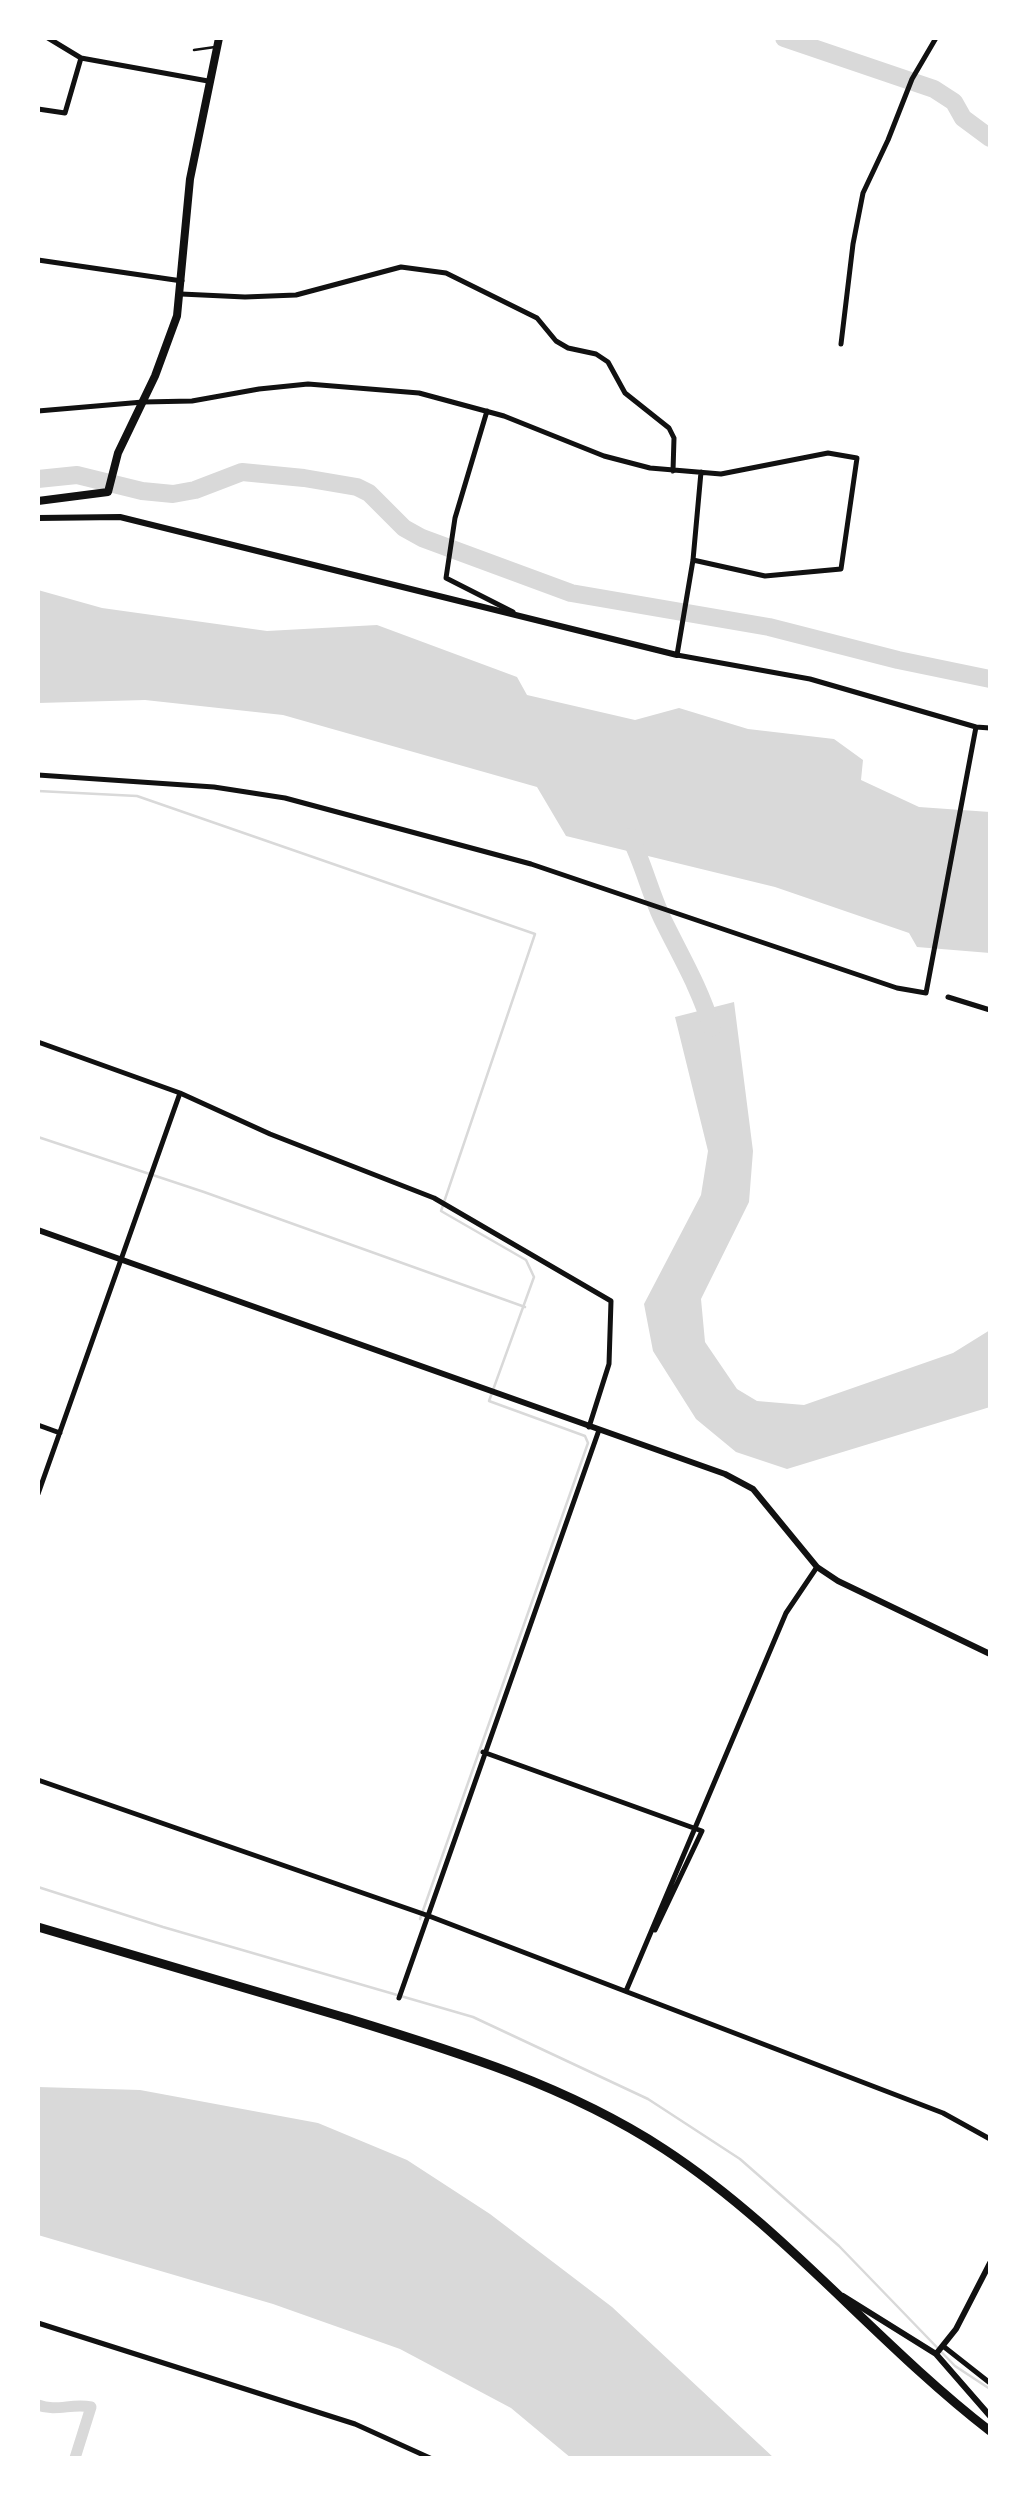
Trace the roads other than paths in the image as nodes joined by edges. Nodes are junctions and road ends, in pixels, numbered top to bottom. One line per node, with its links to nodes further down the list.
1 (48, 38): 5 (street)
2 (936, 38): 11 (street)
3 (217, 42): 4 (lane); 6 (main road)
4 (194, 50)
5 (81, 58): 6 (street); 7 (street)
6 (208, 81): 9 (main road)
7 (38, 108)
8 (38, 260): 9 (street)
9 (182, 281): 10 (main road)
10 (181, 294): 12 (main road); 15 (street)
11 (842, 344)
12 (143, 402): 13 (street); 14 (street); 17 (main road)
13 (487, 411): 15 (street); 20 (street)
14 (38, 412)
15 (674, 470): 16 (street)
16 (701, 472): 19 (street); 19 (street)
17 (38, 500)
18 (38, 518): 20 (street)
19 (692, 560): 21 (street)
20 (514, 613): 21 (street)
21 (677, 655): 22 (street)
22 (976, 727): 23 (street); 24 (street)
23 (990, 728)
24 (38, 775)
25 (948, 997): 26 (street)
26 (990, 1010)
27 (38, 1042): 28 (street)
28 (180, 1093): 30 (street); 32 (street)
29 (38, 1230): 30 (street)
30 (122, 1259): 32 (street); 34 (street)
31 (38, 1426): 34 (street)
32 (589, 1427): 33 (street)
33 (599, 1430): 36 (street); 38 (street)
34 (60, 1433): 35 (street)
35 (38, 1494)
36 (818, 1568): 37 (street); 40 (street)
37 (990, 1654)
38 (483, 1752): 40 (street); 41 (street)
39 (38, 1780): 41 (street)
40 (694, 1828): 43 (street)
41 (429, 1916): 43 (street); 44 (street)
42 (38, 1927): 47 (main road)
43 (626, 1991): 45 (street)
44 (399, 1998)
45 (990, 2139)
46 (990, 2263): 49 (street)
47 (829, 2288): 50 (street); 53 (main road)
48 (38, 2322): 54 (street)
49 (943, 2346): 50 (street); 51 (street)
50 (936, 2354): 52 (street)
51 (990, 2383)
52 (990, 2416)
53 (990, 2431)
54 (430, 2458)

